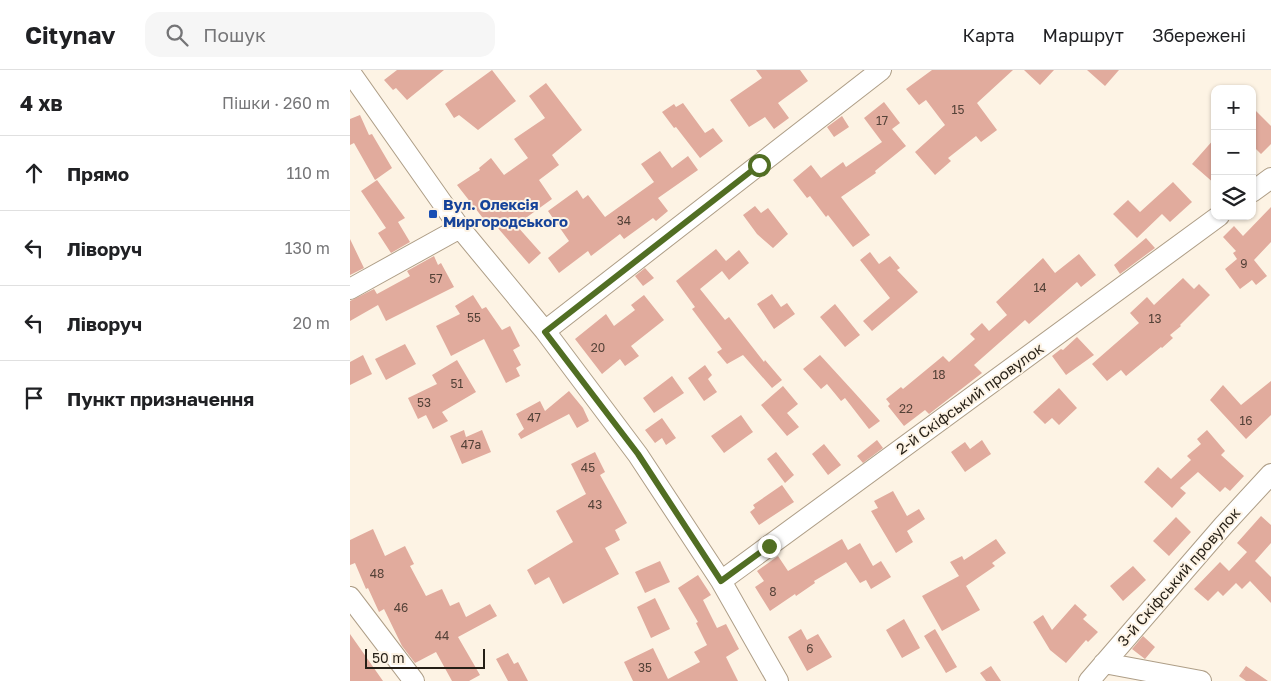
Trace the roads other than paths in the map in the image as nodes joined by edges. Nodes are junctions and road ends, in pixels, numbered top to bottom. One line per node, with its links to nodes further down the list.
1 (353, 70): 3 (street)
2 (881, 70): 9 (street)
3 (350, 72): 7 (street)
4 (1271, 178): 5 (street)
5 (1256, 189)
6 (1214, 220): 11 (street, 2-й Скіфський провулок)
7 (460, 228): 8 (street); 9 (street)
8 (350, 289)
9 (545, 332): 11 (street)
10 (1271, 474): 13 (street, 3-й Скіфський провулок)
11 (721, 581): 15 (street)
12 (350, 597): 14 (street)
13 (1104, 663): 16 (street, 3-й Скіфський провулок); 17 (street)
14 (414, 681)
15 (778, 681)
16 (1089, 681)
17 (1201, 681)

